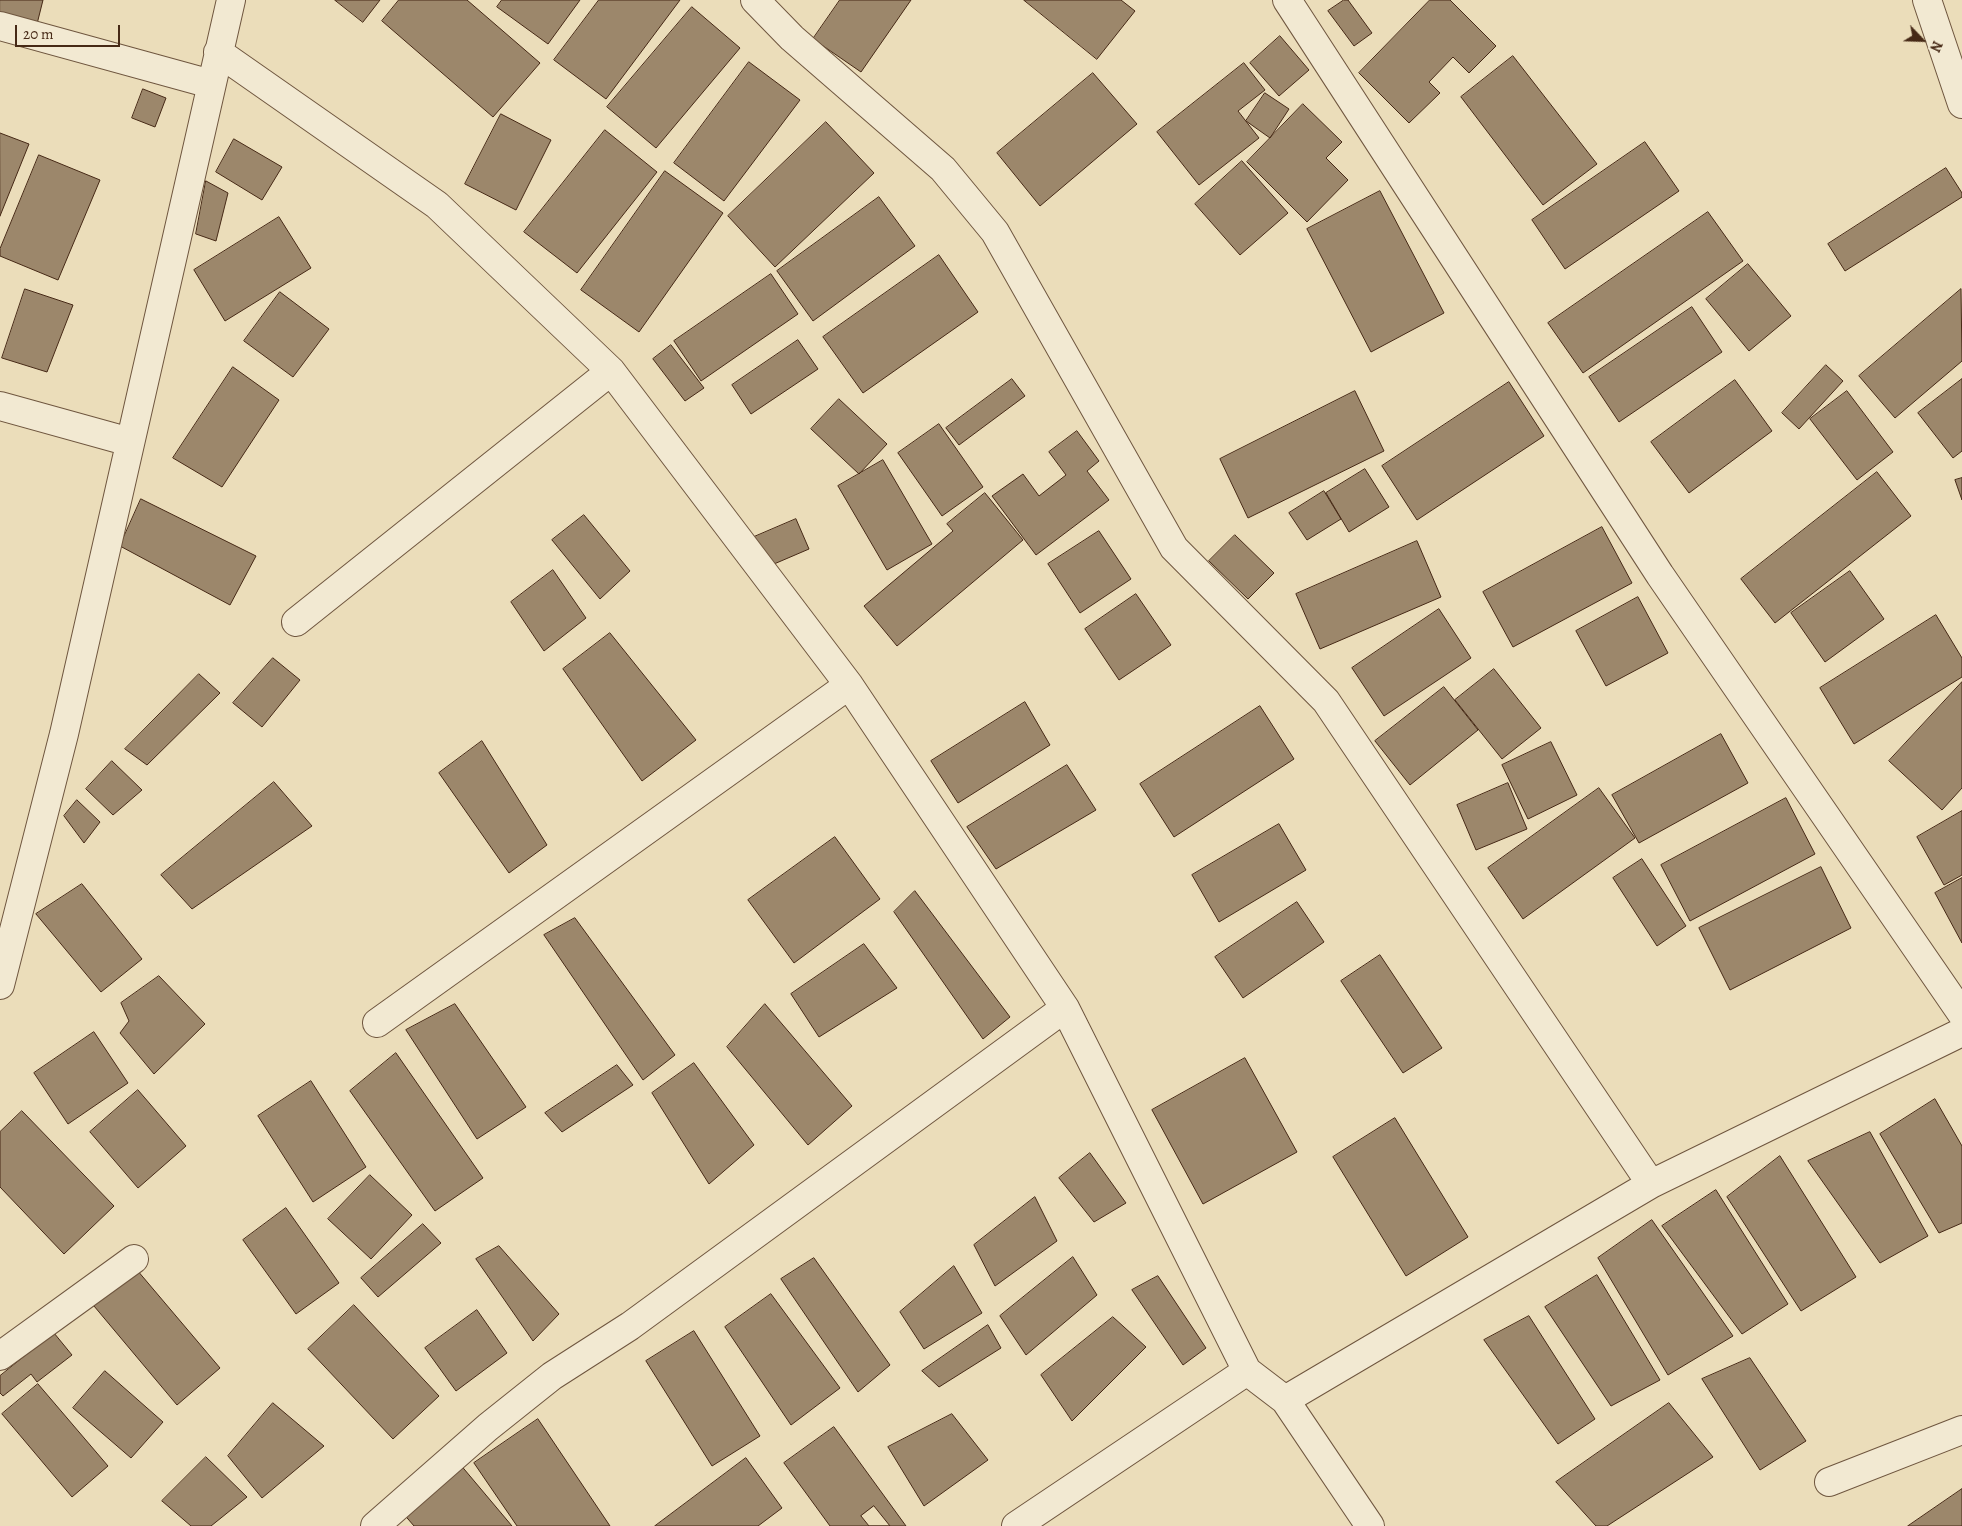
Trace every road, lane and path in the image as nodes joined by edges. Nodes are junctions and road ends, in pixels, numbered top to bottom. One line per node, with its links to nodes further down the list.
1 (230, 0): 6 (street)
2 (755, 0): 19 (street)
3 (1287, 0): 16 (street)
4 (1928, 0): 8 (street)
5 (0, 26): 7 (street)
6 (218, 52): 7 (street); 9 (street)
7 (211, 84): 11 (street)
8 (1961, 100)
9 (611, 372): 12 (street); 13 (street)
10 (0, 406): 11 (street)
11 (130, 442): 14 (street)
12 (296, 622)
13 (849, 685): 15 (street); 17 (street)
14 (0, 985)
15 (1065, 1008): 22 (street); 26 (street)
16 (1962, 1014)
17 (377, 1023)
18 (1962, 1032): 19 (street)
19 (1651, 1184): 23 (street)
20 (134, 1259): 21 (street)
21 (0, 1356)
22 (1246, 1371): 23 (street); 27 (street)
23 (1285, 1400): 28 (street)
24 (1962, 1430): 25 (street)
25 (1829, 1482)
26 (375, 1526)
27 (1016, 1526)
28 (1370, 1526)

